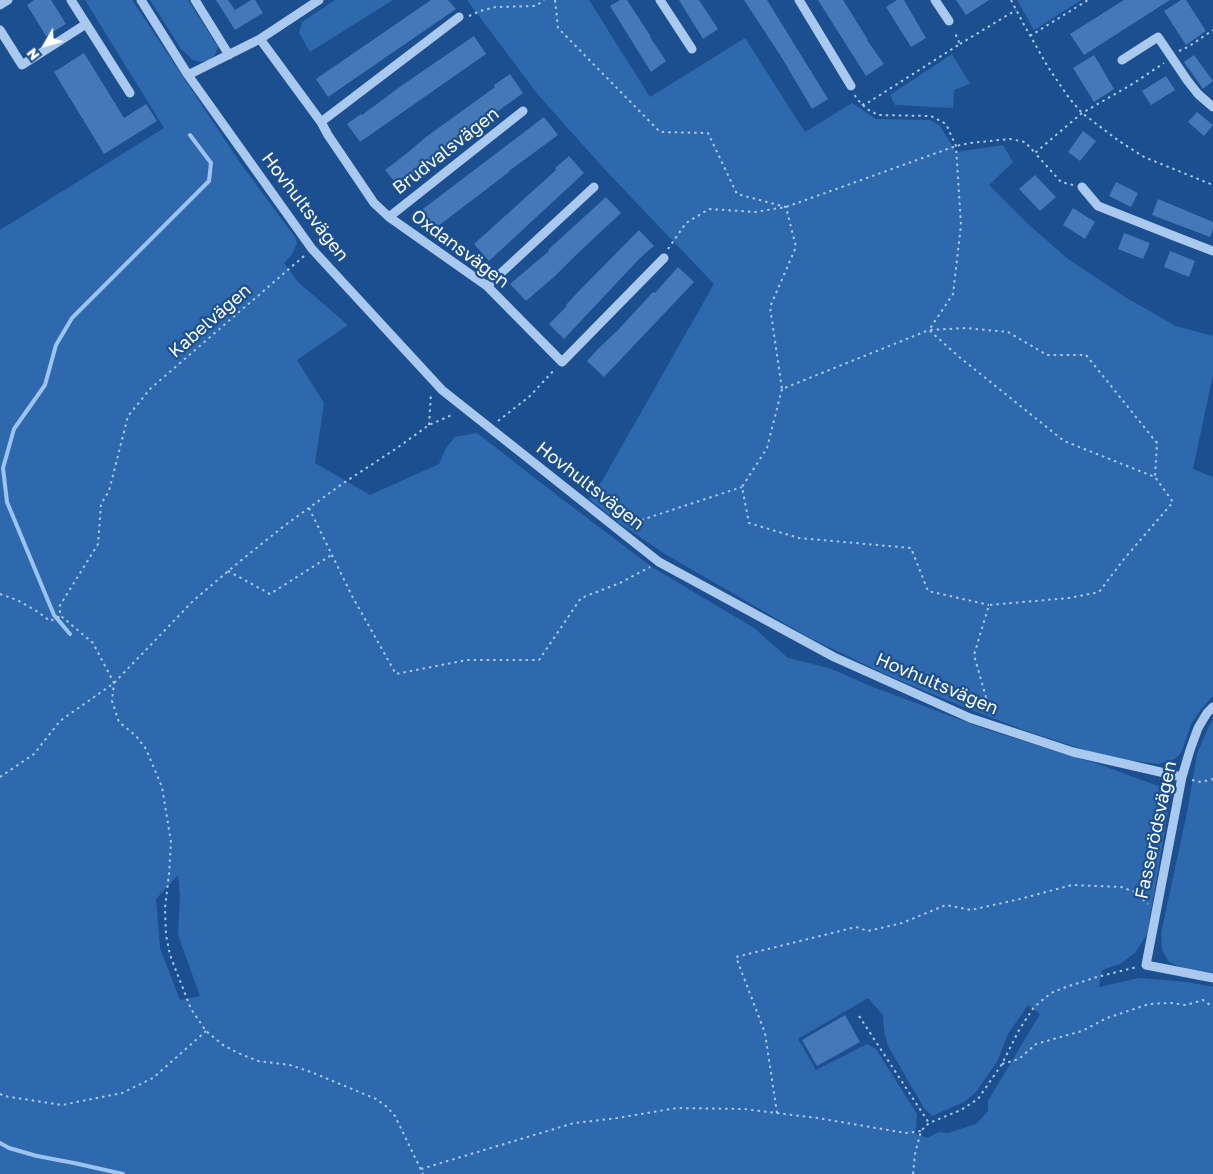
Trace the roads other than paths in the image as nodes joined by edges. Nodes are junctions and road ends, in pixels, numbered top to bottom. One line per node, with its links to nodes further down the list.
1 (8, 0): 9 (street)
2 (71, 0): 12 (street)
3 (141, 0): 18 (street, Hovhultsvägen)
4 (195, 0): 16 (street)
5 (319, 0): 14 (street)
6 (660, 0): 15 (street)
7 (799, 0): 19 (street)
8 (935, 0): 11 (street)
9 (0, 5)
10 (459, 17): 23 (street)
11 (949, 21)
12 (86, 24): 13 (street); 20 (street)
13 (0, 30)
14 (260, 39): 16 (street); 23 (street, Oxdansvägen)
15 (692, 49)
16 (229, 55): 18 (street)
17 (1122, 60): 21 (street)
18 (188, 75): 31 (street, Hovhultsvägen)
19 (851, 86)
20 (130, 93)
21 (1213, 107)
22 (523, 111): 26 (street, Brudvalsvägen)
23 (320, 122): 26 (street, Oxdansvägen)
24 (594, 186): 29 (street)
25 (1082, 187): 27 (street)
26 (389, 217): 29 (street, Oxdansvägen)
27 (1213, 251)
28 (664, 258): 29 (street, Oxdansvägen)
29 (487, 286)
30 (1213, 707): 31 (street, Fasserödsvägen)
31 (1182, 777): 32 (street, Fasserödsvägen)
32 (1213, 978)

